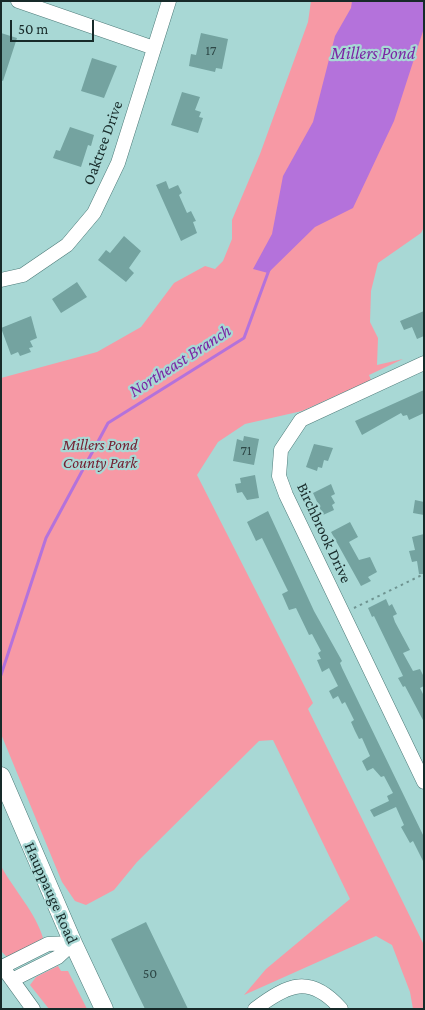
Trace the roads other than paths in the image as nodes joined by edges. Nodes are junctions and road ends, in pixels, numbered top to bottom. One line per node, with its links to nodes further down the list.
1 (18, 1): 3 (street)
2 (169, 1): 3 (street, Oaktree Drive)
3 (154, 48): 4 (street, Oaktree Drive)
4 (1, 280)
5 (424, 363): 7 (street, Birchbrook Drive)
6 (1, 776): 8 (main road, Hauppauge Road)
7 (424, 782)
8 (73, 943): 9 (street); 10 (street); 12 (main road, Hauppauge Road)
9 (2, 967): 10 (street)
10 (12, 980): 11 (street)
11 (33, 1009)
12 (104, 1009)
13 (255, 1009): 14 (street)
14 (341, 1009)

